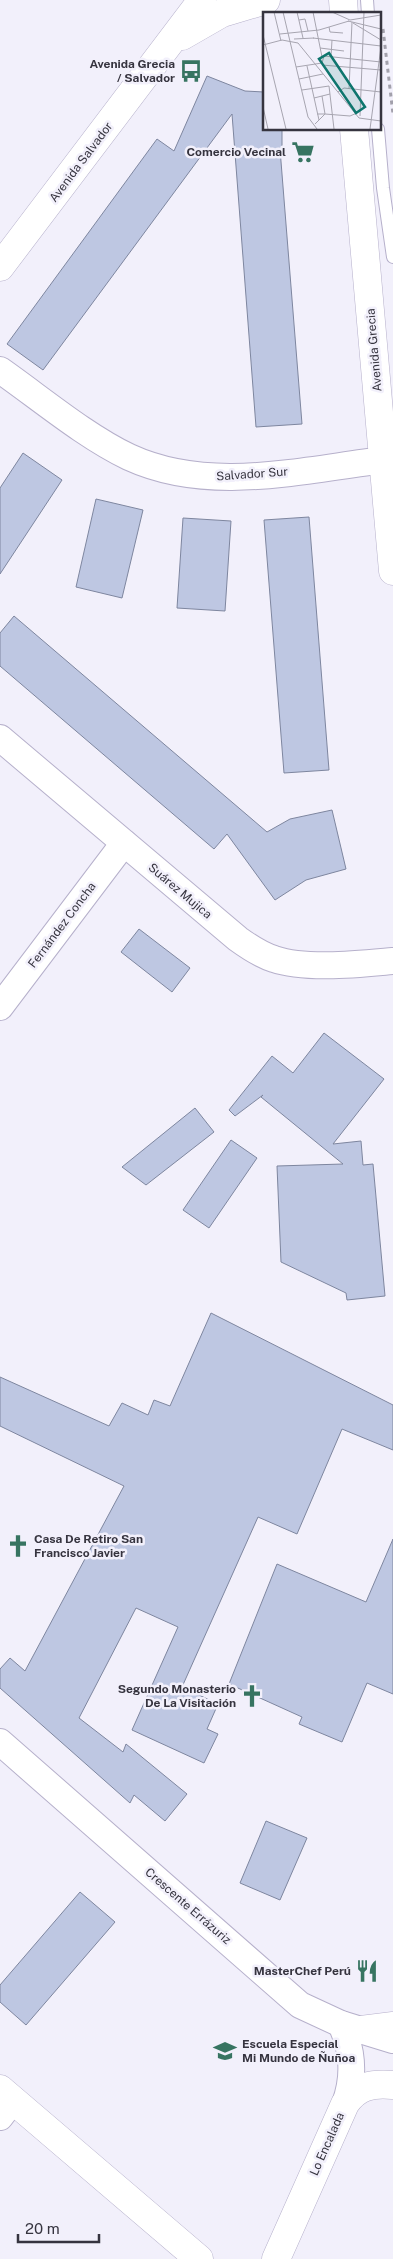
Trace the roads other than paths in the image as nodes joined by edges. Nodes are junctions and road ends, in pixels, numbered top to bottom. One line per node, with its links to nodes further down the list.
1 (202, 0): 3 (main road, Avenida Salvador)
2 (266, 0): 3 (main road, Avenida Salvador)
3 (162, 56): 7 (main road, Avenida Salvador)
4 (354, 130): 9 (main road, Avenida Grecia)
5 (378, 130): 6 (lane)
6 (393, 257)
7 (0, 267)
8 (0, 370): 9 (street, Salvador Sur)
9 (384, 460): 10 (main road, Avenida Grecia)
10 (393, 571)
11 (0, 738): 12 (street, Suárez Mujica)
12 (124, 844): 13 (street, Suárez Mujica); 14 (street, Fernández Concha)
13 (393, 961)
14 (0, 1007)
15 (0, 1742): 17 (street, Crescente Errázuriz)
16 (393, 2026): 17 (main road)
17 (351, 2027): 18 (street, Crescente Errázuriz); 21 (street, Lo Encalada)
18 (393, 2040)
19 (393, 2085): 21 (main road)
20 (4, 2102): 22 (main road)
21 (345, 2104): 23 (main road, Lo Encalada)
22 (199, 2259)
23 (276, 2259)

